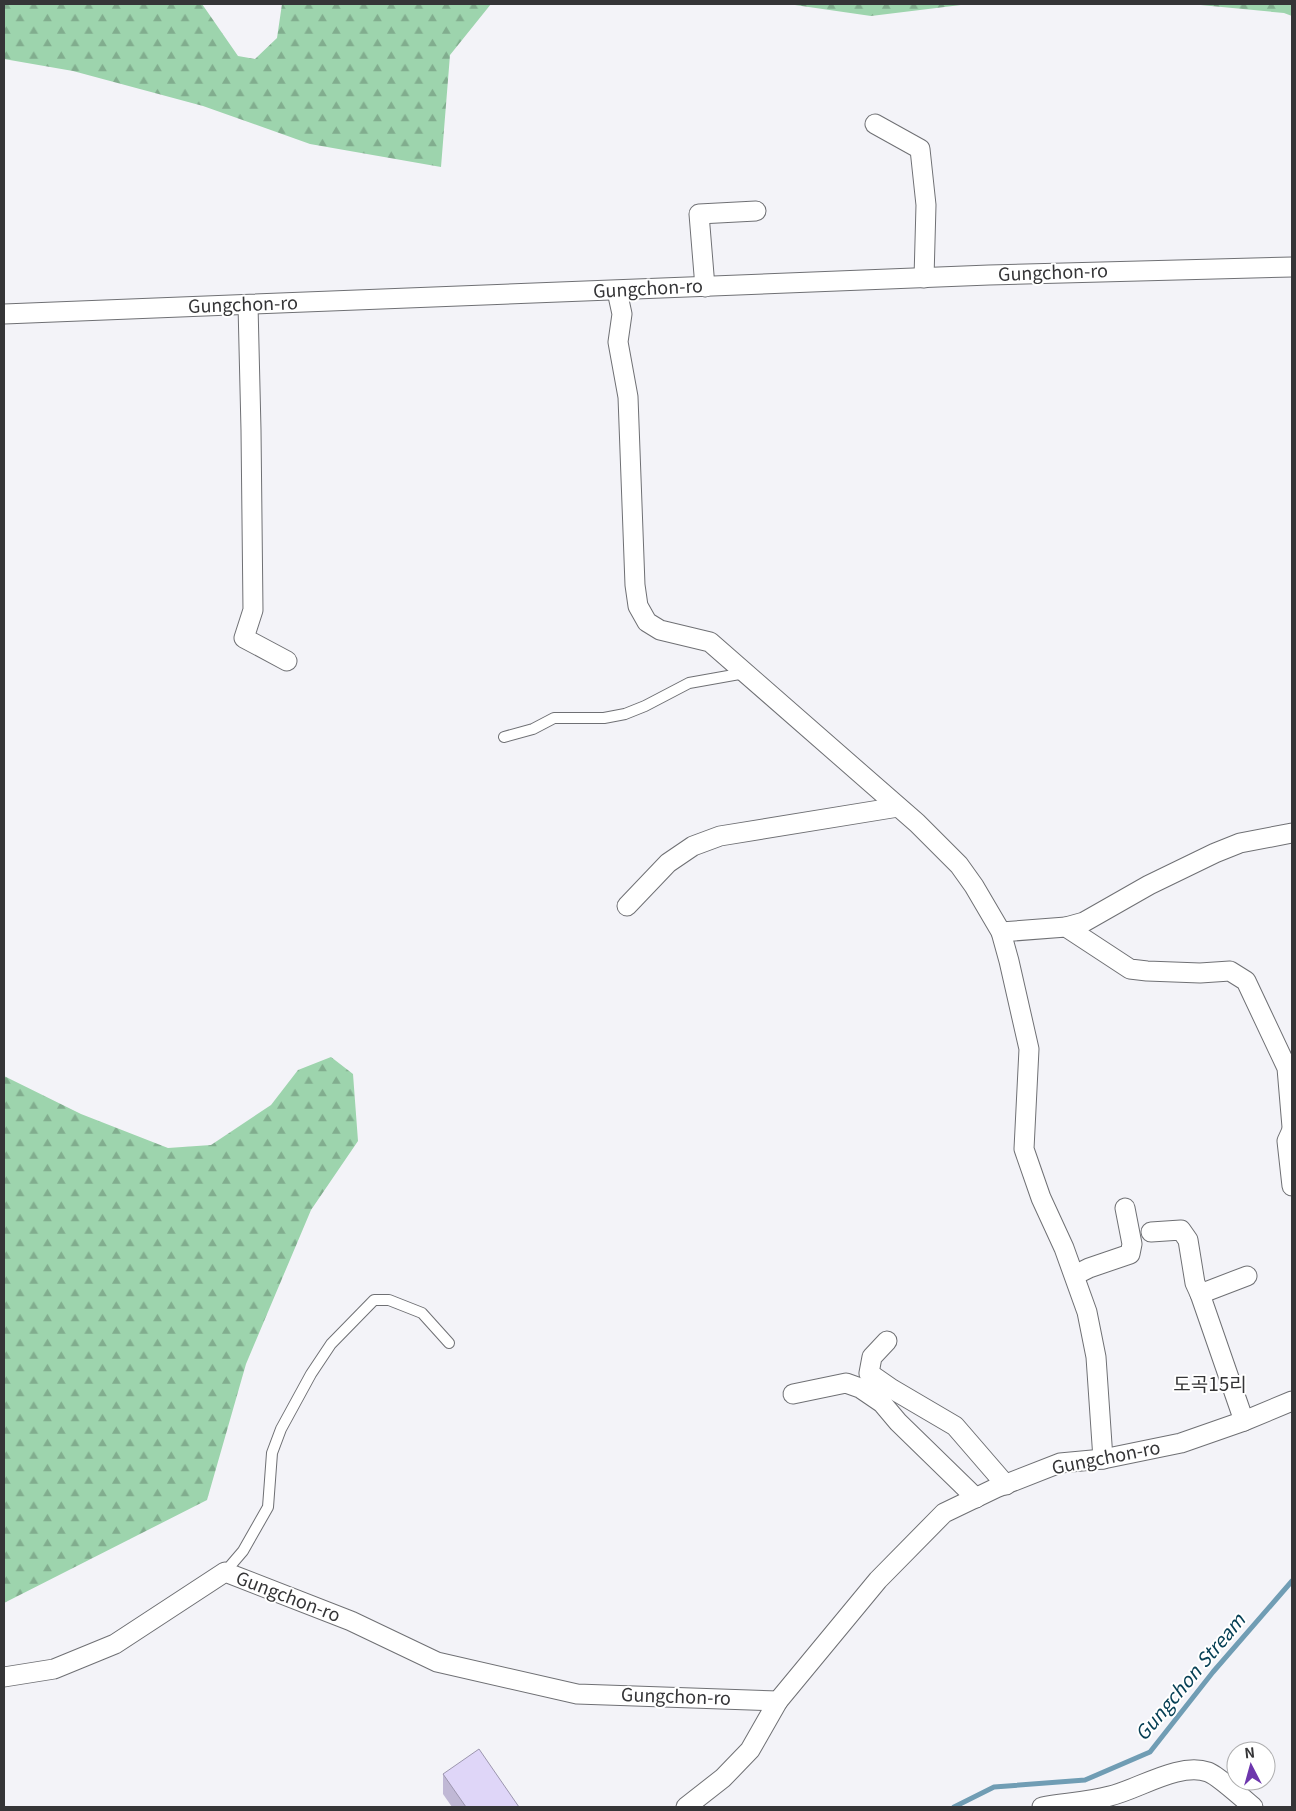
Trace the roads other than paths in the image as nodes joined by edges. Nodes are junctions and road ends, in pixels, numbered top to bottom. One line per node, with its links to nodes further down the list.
1 (875, 124): 4 (street)
2 (756, 211): 5 (street)
3 (1292, 267): 4 (street, Gungchon-ro)
4 (924, 278): 5 (street, Gungchon-ro)
5 (705, 287): 6 (street, Gungchon-ro)
6 (617, 291): 7 (street, Gungchon-ro); 10 (street)
7 (248, 305): 8 (street, Gungchon-ro); 9 (street)
8 (4, 314)
9 (287, 661)
10 (745, 673): 11 (lane); 12 (street)
11 (504, 737)
12 (898, 807): 14 (street); 16 (street)
13 (1292, 833): 15 (street)
14 (627, 906)
15 (1066, 927): 16 (street); 17 (street)
16 (1001, 932): 21 (street)
17 (1292, 1129): 18 (street)
18 (1292, 1186)
19 (1125, 1208): 21 (street)
20 (1151, 1232): 23 (street)
21 (1075, 1275): 29 (street)
22 (1247, 1276): 23 (street)
23 (1200, 1294): 28 (street)
24 (887, 1342): 30 (street)
25 (449, 1343): 32 (lane)
26 (792, 1394): 31 (street)
27 (1292, 1401): 28 (street, Gungchon-ro)
28 (1244, 1421): 29 (street, Gungchon-ro)
29 (1103, 1459): 30 (street, Gungchon-ro)
30 (1006, 1485): 31 (street, Gungchon-ro)
31 (976, 1498): 34 (street, Gungchon-ro)
32 (225, 1572): 33 (street, Gungchon-ro); 34 (street, Gungchon-ro)
33 (4, 1678)
34 (778, 1701): 35 (street)
35 (686, 1807)
36 (1042, 1807): 37 (street)
37 (1253, 1807)

